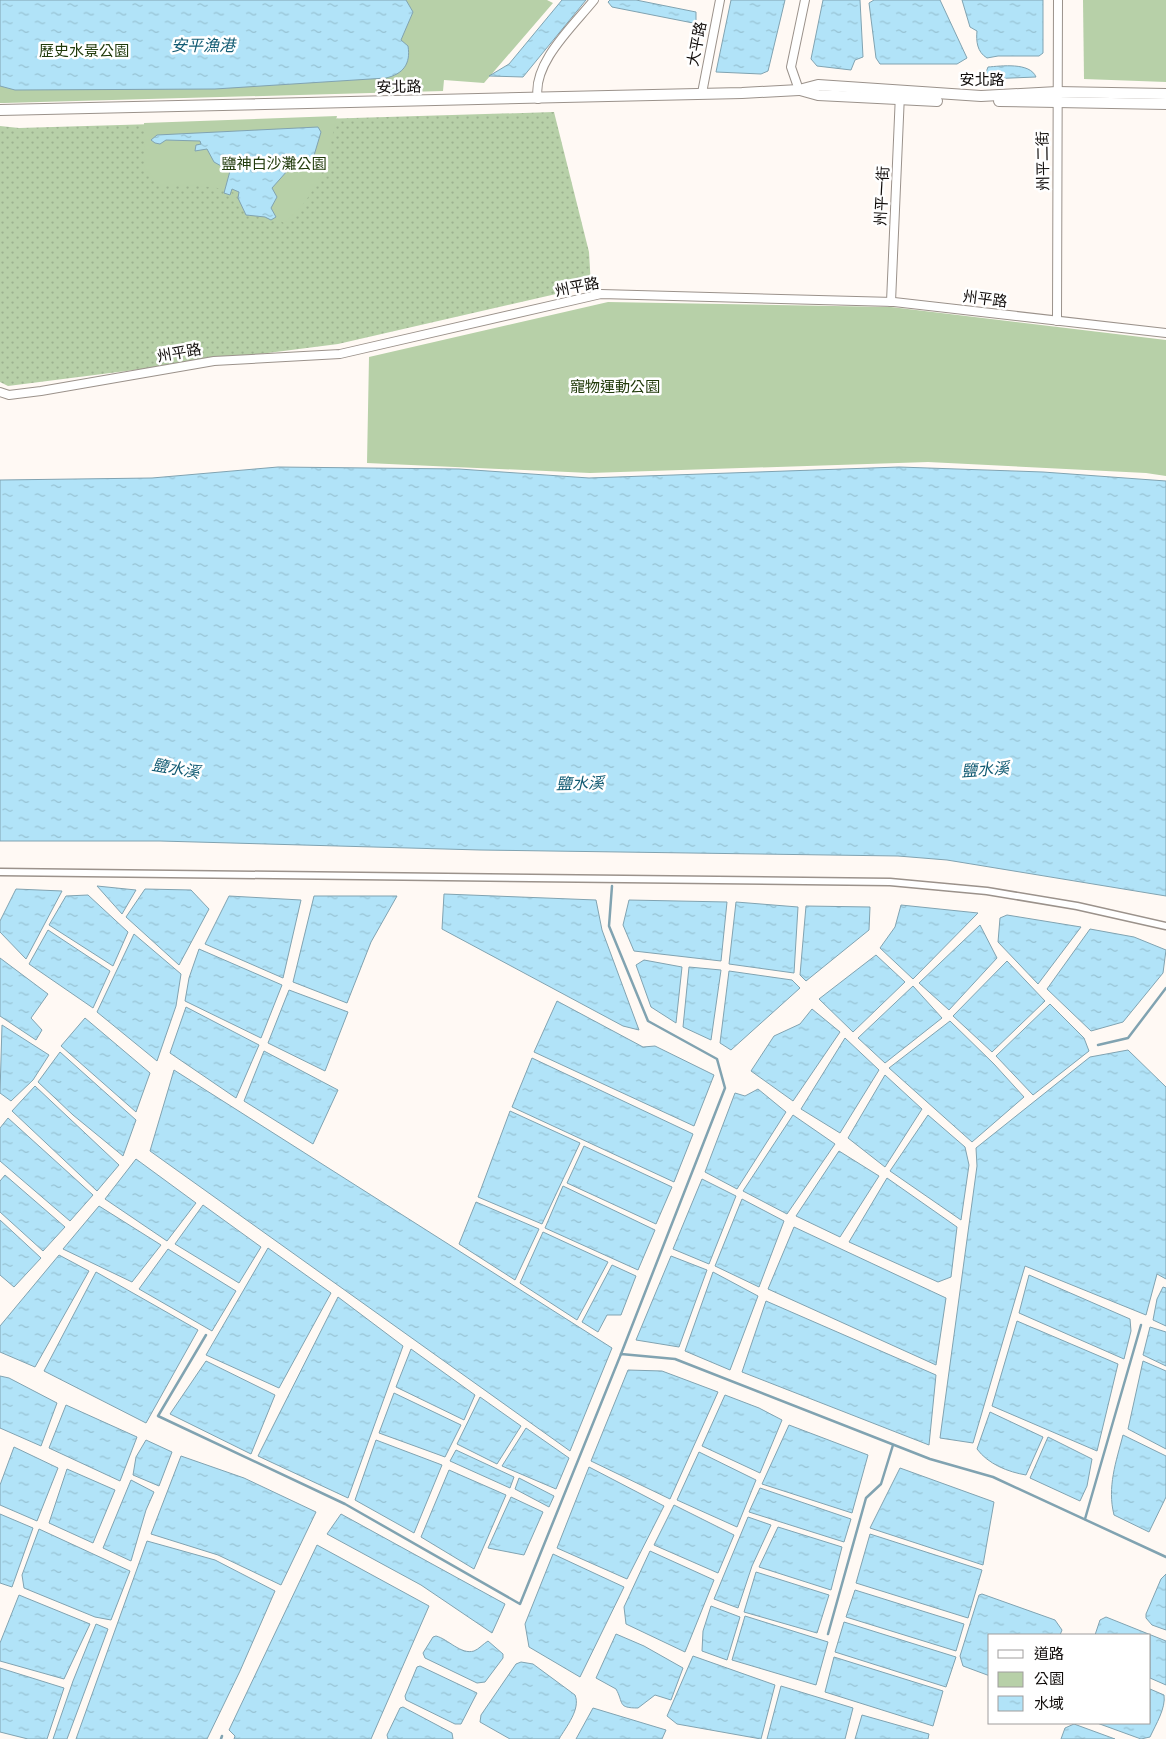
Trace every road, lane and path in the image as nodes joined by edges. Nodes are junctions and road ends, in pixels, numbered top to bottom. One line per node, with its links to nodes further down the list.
1 (594, 0): 10 (street)
2 (720, 0): 6 (street, 大平路)
3 (805, 0): 5 (street)
4 (1058, 0): 9 (street, 州平二街)
5 (799, 90): 6 (street, 安北路); 8 (street, 安北路)
6 (702, 93): 10 (street, 安北路)
7 (1166, 94): 9 (street, 安北路)
8 (900, 96): 9 (street, 安北路); 13 (street, 州平一街)
9 (1057, 97): 11 (street, 安北路); 14 (street, 州平二街)
10 (538, 98): 12 (street, 安北路)
11 (1166, 104)
12 (0, 110)
13 (891, 302): 14 (street, 州平路); 16 (street, 州平路)
14 (1057, 321): 15 (street, 州平路)
15 (1166, 334)
16 (0, 392)
17 (0, 872): 18 (street)
18 (1166, 926)

